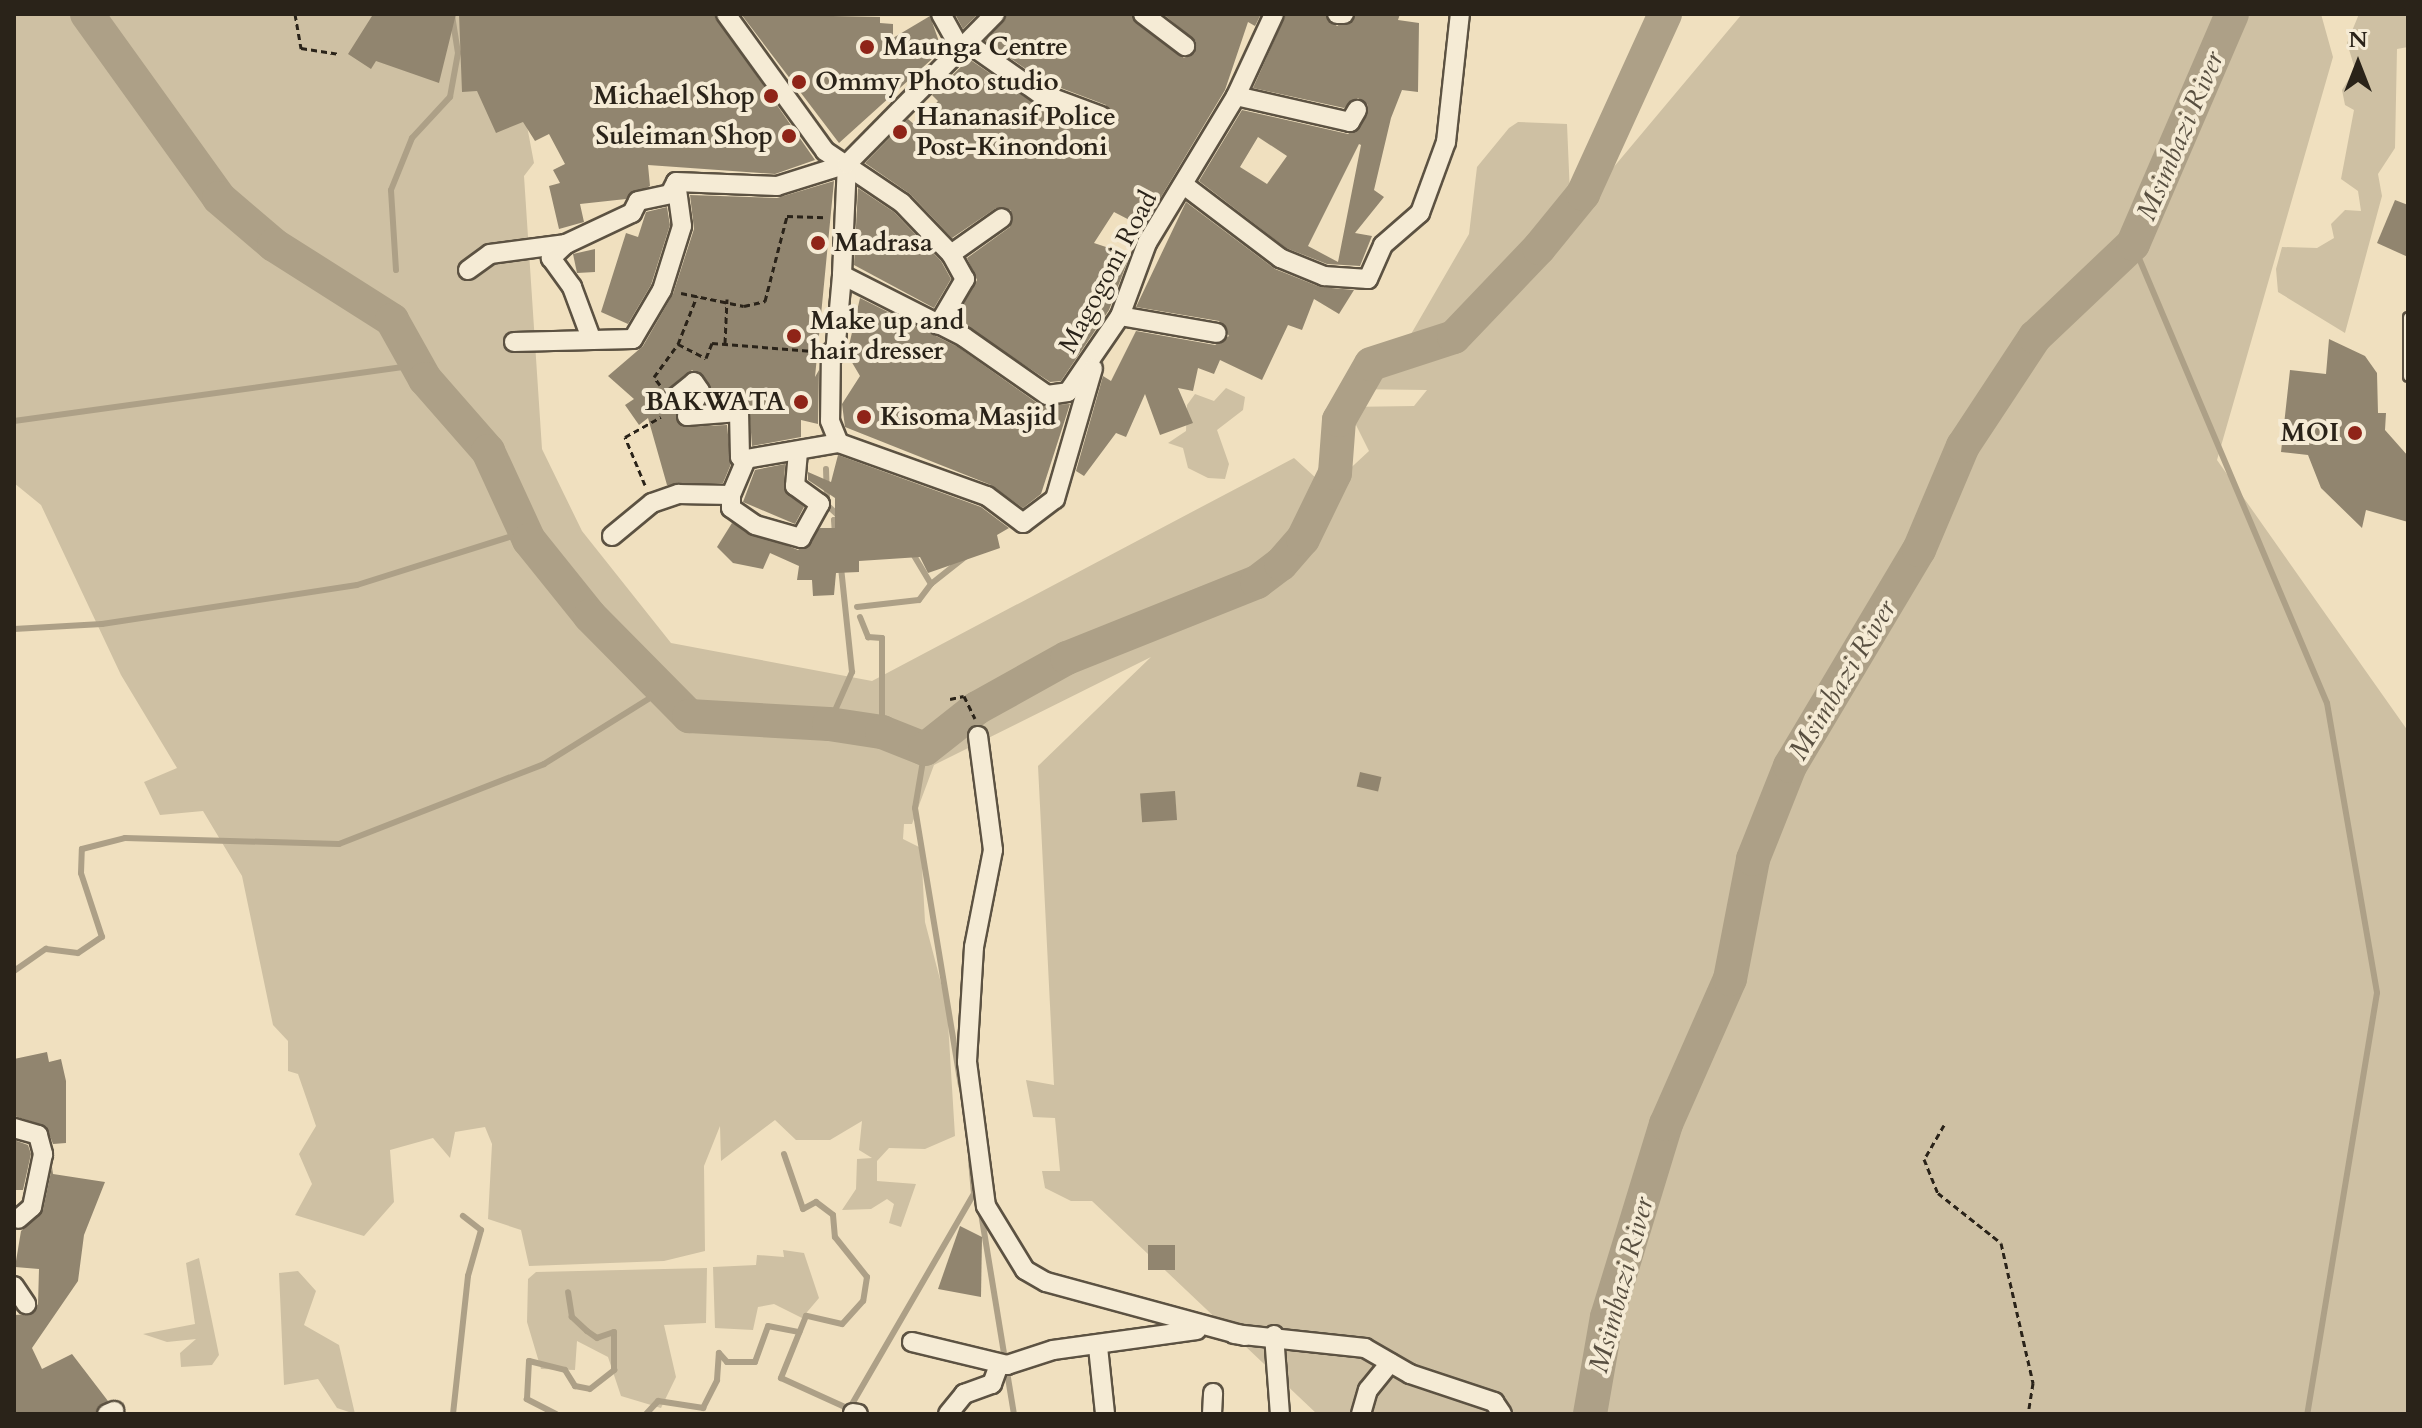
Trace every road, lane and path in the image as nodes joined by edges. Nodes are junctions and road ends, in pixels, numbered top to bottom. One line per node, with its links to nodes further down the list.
1 (295, 14): 12 (path)
2 (726, 14): 16 (street)
3 (941, 14): 11 (street)
4 (995, 14): 11 (street)
5 (1143, 14): 10 (street)
6 (1274, 14): 13 (street, Magogoni Road)
7 (1337, 14): 8 (street)
8 (1344, 14)
9 (1460, 14): 18 (street)
10 (1185, 46)
11 (965, 47): 15 (street); 16 (street)
12 (340, 54)
13 (1236, 96): 14 (street); 18 (street, Magogoni Road)
14 (1357, 110)
15 (1101, 116)
16 (847, 164): 17 (street); 19 (street); 22 (street)
17 (676, 182): 21 (street); 25 (street)
18 (1184, 185): 28 (street, Magogoni Road)
19 (841, 217): 24 (street); 27 (path)
20 (1002, 218): 22 (street)
21 (566, 244): 23 (street); 32 (street)
22 (951, 254): 30 (street)
23 (468, 270)
24 (842, 275): 30 (street, Magogoni Road); 35 (street)
25 (662, 290): 26 (path); 32 (street)
26 (697, 296): 27 (path); 34 (path)
27 (727, 299): 35 (path)
28 (1120, 316): 31 (street); 36 (street, Magogoni Road)
29 (2408, 317): 37 (lane)
30 (938, 325): 36 (street, Magogoni Road)
31 (1217, 333)
32 (591, 338): 33 (street)
33 (514, 342)
34 (678, 344)
35 (833, 353): 39 (street)
36 (1095, 362): 39 (street)
37 (2408, 376)
38 (672, 400): 41 (street)
39 (839, 443): 40 (street)
40 (798, 452): 41 (street); 42 (street)
41 (746, 459): 42 (street)
42 (731, 495): 43 (street)
43 (612, 536)
44 (950, 699): 45 (path)
45 (978, 736): 52 (street)
46 (1944, 1125): 64 (path)
47 (14, 1128): 48 (street)
48 (15, 1224)
49 (14, 1286): 50 (street)
50 (26, 1304)
51 (1274, 1335): 52 (street); 55 (street); 61 (street)
52 (1245, 1336): 54 (street)
53 (912, 1342): 56 (street)
54 (1098, 1347): 56 (street); 59 (street)
55 (1390, 1363): 62 (street); 63 (street)
56 (999, 1365): 58 (street)
57 (1213, 1393): 60 (street)
58 (948, 1414)
59 (1105, 1414)
60 (1212, 1414)
61 (1280, 1414)
62 (1361, 1414)
63 (1502, 1414)
64 (2028, 1414)

